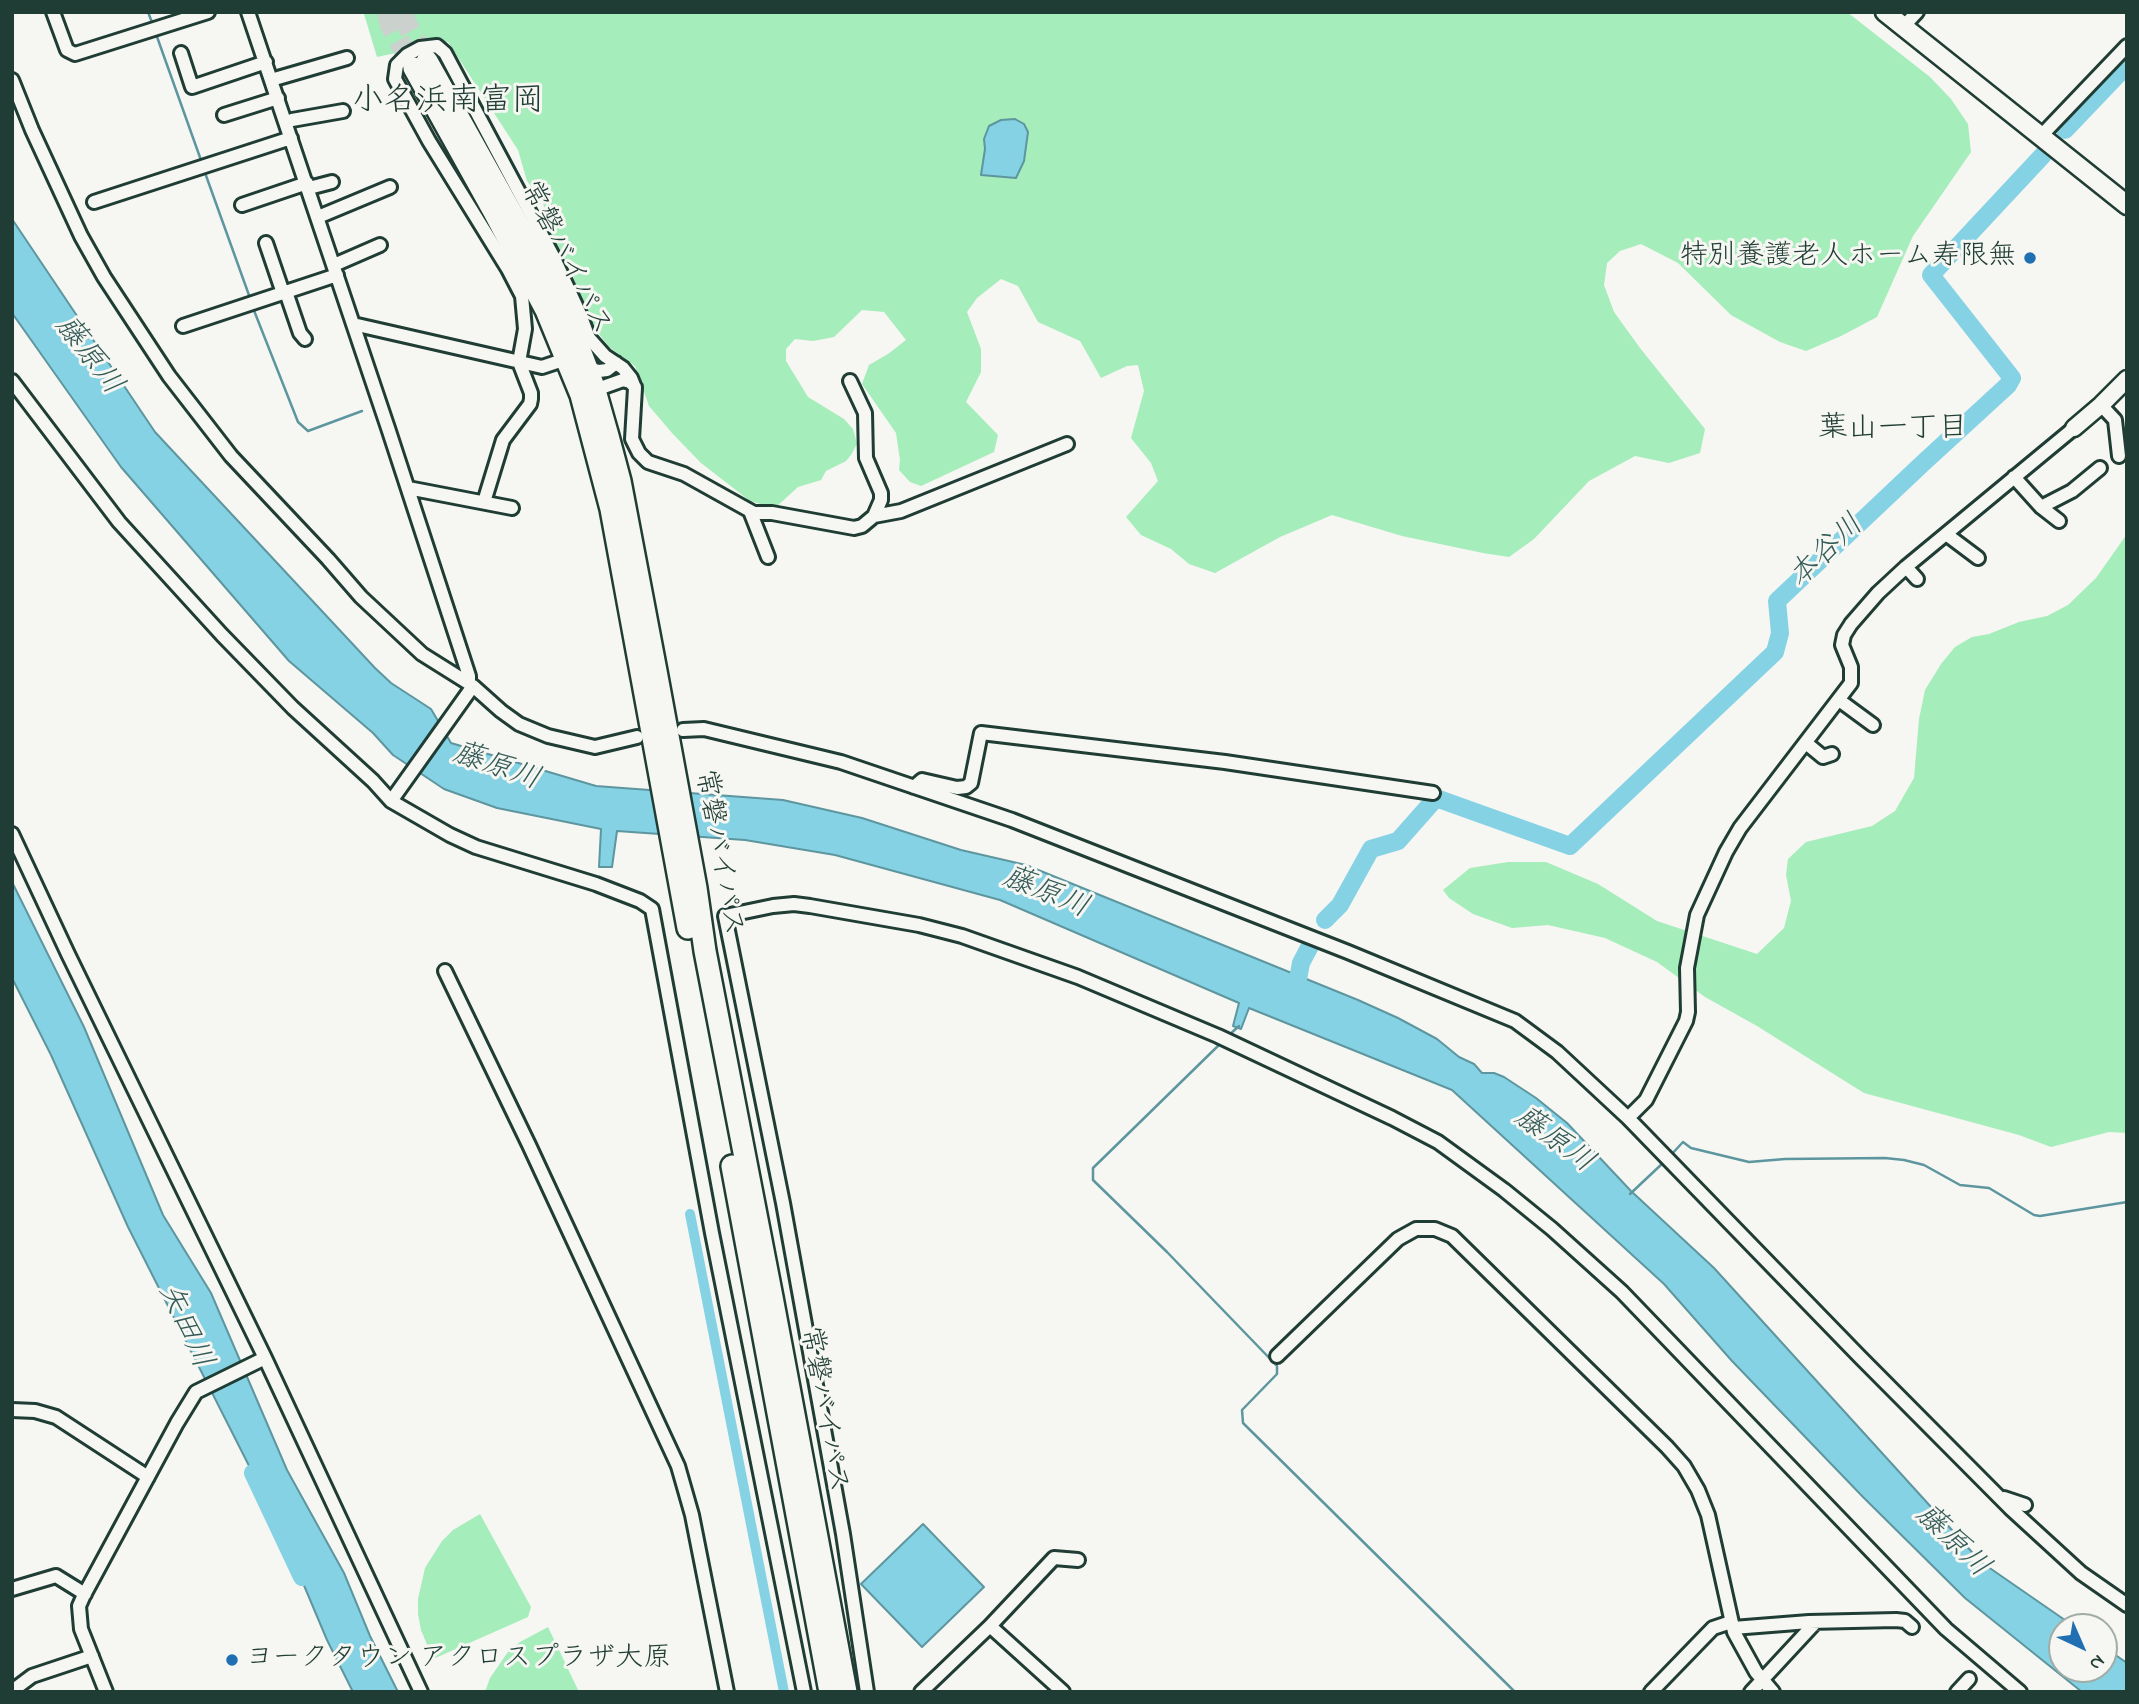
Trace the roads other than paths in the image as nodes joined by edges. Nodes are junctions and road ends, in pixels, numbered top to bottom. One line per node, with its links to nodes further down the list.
1 (53, 12): 2 (street)
2 (208, 12)
3 (248, 12): 10 (street)
4 (1885, 12): 6 (main road)
5 (1917, 12): 6 (street)
6 (1904, 26): 17 (main road)
7 (2127, 46): 17 (street)
8 (181, 53): 10 (street)
9 (347, 58): 12 (street)
10 (266, 62): 12 (street)
11 (12, 80): 62 (street)
12 (271, 80): 13 (street)
13 (278, 98): 15 (street); 16 (street)
14 (343, 111): 16 (street)
15 (224, 115)
16 (286, 123): 18 (street)
17 (2041, 136): 24 (main road)
18 (291, 138): 20 (street); 22 (street)
19 (332, 182): 20 (street)
20 (308, 186): 23 (street); 25 (street)
21 (390, 187): 25 (street)
22 (94, 202)
23 (242, 205)
24 (2127, 205)
25 (318, 217): 28 (street)
26 (266, 243): 29 (street)
27 (380, 245): 28 (street)
28 (335, 270): 29 (street); 30 (street)
29 (285, 292): 31 (street); 32 (street)
30 (353, 324): 34 (street); 50 (street)
31 (183, 326)
32 (305, 339)
33 (566, 359): 34 (street); 36 (highway, 常磐バイパス); 65 (highway, 常磐バイパス)
34 (519, 362): 35 (street); 51 (street)
35 (616, 363): 36 (street); 40 (street)
36 (587, 368): 41 (highway, 常磐バイパス)
37 (2127, 379): 42 (street)
38 (12, 381): 70 (street)
39 (850, 381): 55 (street)
40 (635, 388): 41 (street); 54 (street)
41 (595, 390): 65 (highway, 常磐バイパス)
42 (2101, 405): 43 (street); 45 (street)
43 (2115, 420): 44 (street); 47 (street)
44 (2127, 426)
45 (2074, 428): 49 (street)
46 (1067, 444): 55 (street)
47 (2119, 456)
48 (2100, 468): 53 (street)
49 (2014, 477): 53 (street); 57 (street)
50 (408, 488): 51 (street); 62 (street)
51 (484, 502): 52 (street)
52 (512, 508)
53 (2041, 508): 56 (street)
54 (750, 511): 55 (street); 58 (street)
55 (874, 516)
56 (2059, 522)
57 (1946, 534): 59 (street); 60 (street)
58 (768, 557)
59 (1978, 558)
60 (1906, 567): 61 (street); 63 (street)
61 (1917, 579)
62 (471, 685): 65 (street); 70 (street)
63 (1839, 700): 64 (street); 66 (street)
64 (1873, 725)
65 (660, 738): 68 (street); 72 (highway, 常磐バイパス)
66 (1806, 743): 67 (street); 74 (street)
67 (1832, 754)
68 (914, 786): 69 (street); 74 (street)
69 (1433, 793)
70 (391, 801): 96 (street)
71 (12, 834): 76 (street)
72 (688, 887): 97 (highway, 常磐バイパス); 98 (highway, 常磐バイパス)
73 (445, 971): 95 (street)
74 (1628, 1118): 84 (street)
75 (1278, 1356): 86 (street)
76 (263, 1359): 78 (street); 94 (street)
77 (12, 1410): 78 (street)
78 (148, 1478): 83 (street)
79 (2004, 1498): 80 (street)
80 (2025, 1505)
81 (1078, 1560): 87 (street)
82 (12, 1589): 83 (street)
83 (85, 1594): 89 (street)
84 (2127, 1605)
85 (1815, 1623): 86 (street); 88 (street); 90 (street)
86 (1732, 1625): 90 (street); 102 (street)
87 (990, 1626): 100 (street); 101 (street)
88 (1912, 1627)
89 (92, 1656): 92 (street); 93 (street)
90 (1763, 1679): 103 (street); 104 (street)
91 (1969, 1679): 105 (street)
92 (12, 1691)
93 (106, 1692)
94 (421, 1692)
95 (727, 1692)
96 (804, 1692)
97 (830, 1692)
98 (846, 1692)
99 (867, 1692): 106 (street)
100 (921, 1692)
101 (1063, 1692)
102 (1651, 1692)
103 (1751, 1692)
104 (1773, 1692)
105 (1957, 1692)
106 (2020, 1692)

